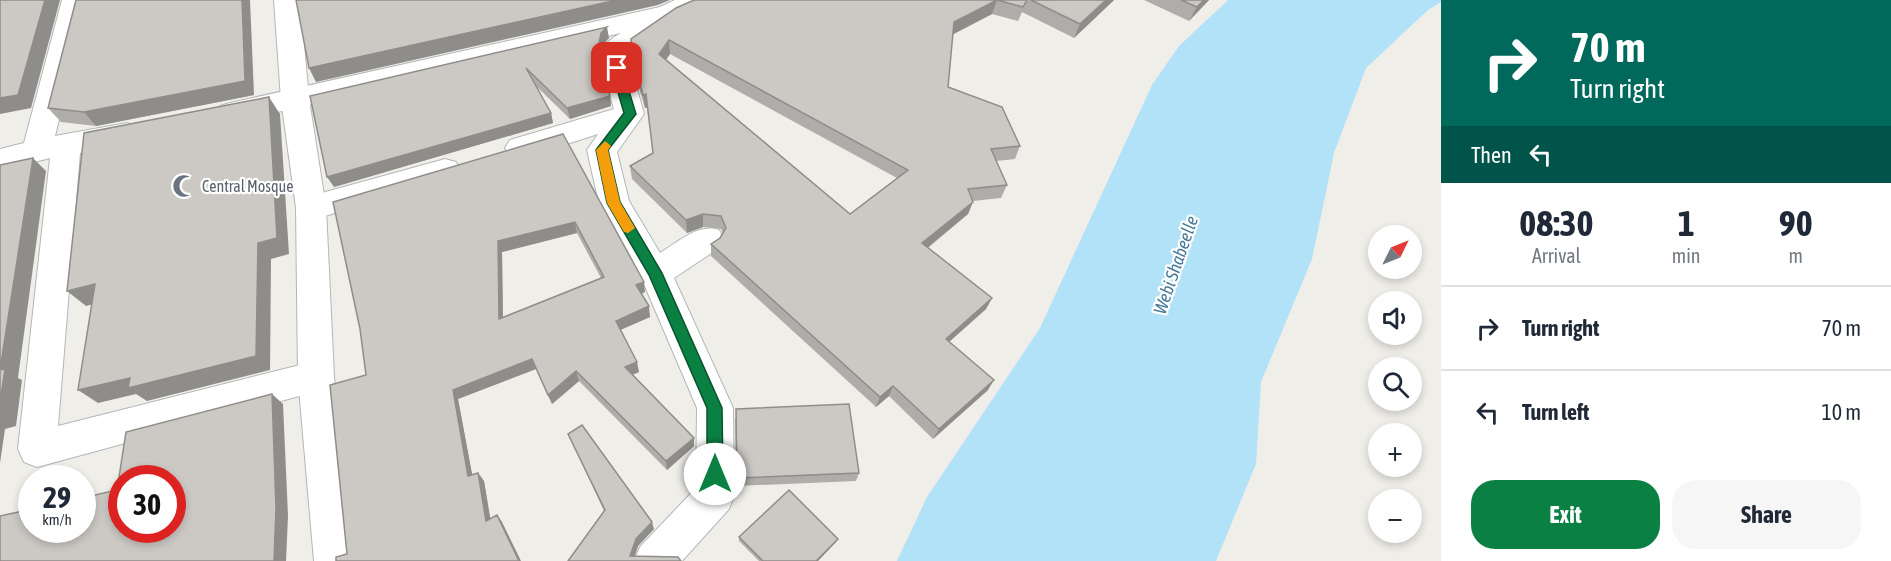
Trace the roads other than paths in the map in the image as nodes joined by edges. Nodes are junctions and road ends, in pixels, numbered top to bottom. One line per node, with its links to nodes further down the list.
1 (75, 0): 9 (street)
2 (287, 0): 5 (street)
3 (696, 0): 4 (street)
4 (667, 14): 5 (street); 6 (street)
5 (295, 99): 7 (street); 11 (street)
6 (630, 114): 11 (street); 13 (street)
7 (204, 118)
8 (158, 127): 9 (street)
9 (52, 148): 10 (street); 14 (street)
10 (0, 160)
11 (311, 208): 14 (street)
12 (708, 239): 13 (street)
13 (655, 273): 16 (street)
14 (316, 378): 15 (street)
15 (334, 561)
16 (654, 561)

